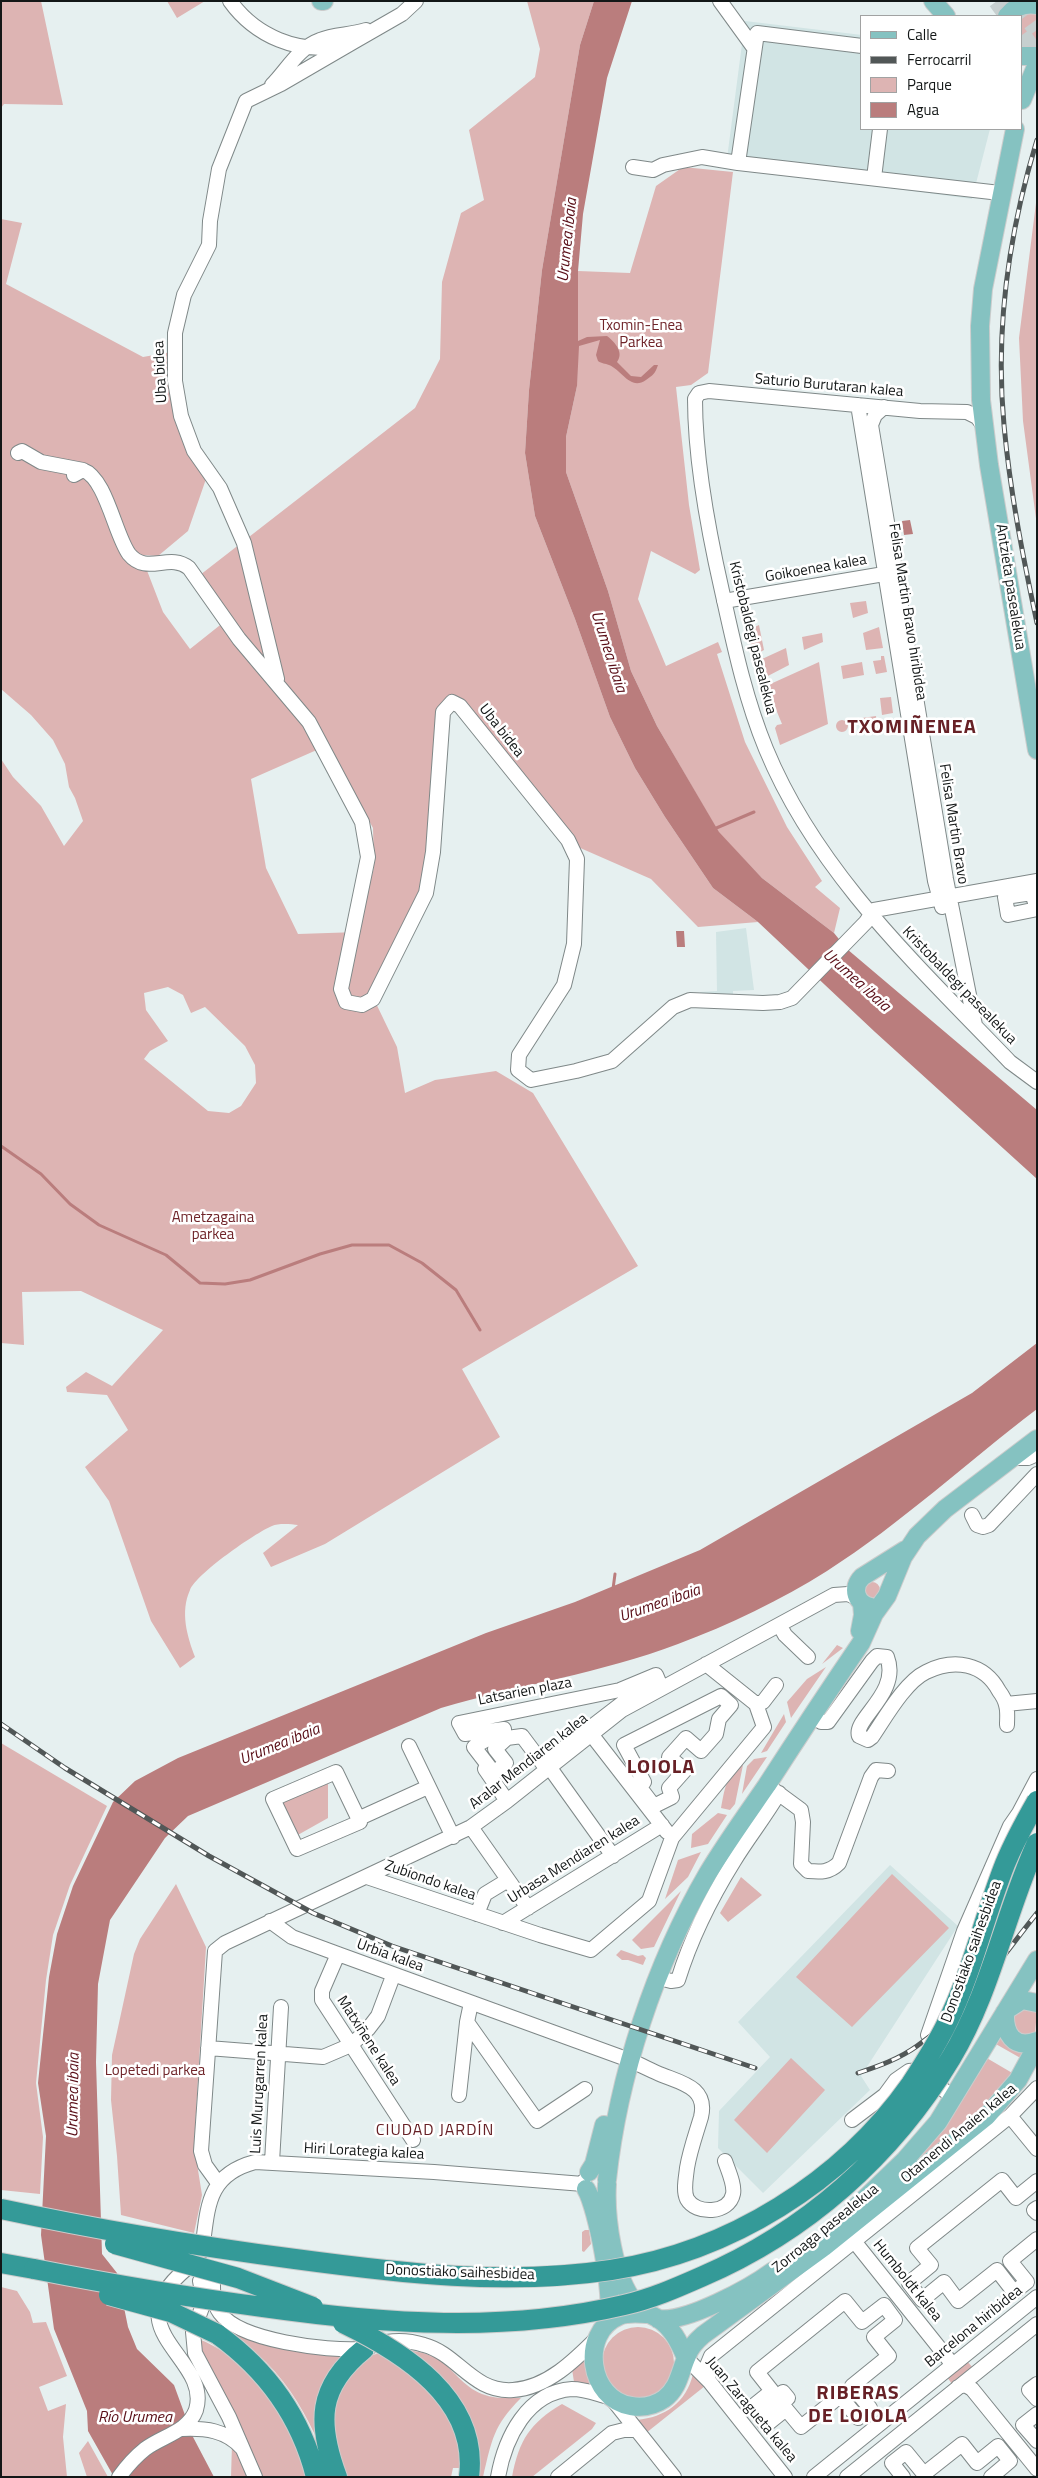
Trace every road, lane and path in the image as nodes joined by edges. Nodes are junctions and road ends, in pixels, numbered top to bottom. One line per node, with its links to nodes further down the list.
1 (230, 1): 9 (street)
2 (416, 1): 8 (street, Uba bidea)
3 (720, 1): 13 (street)
4 (933, 1): 6 (main road)
5 (1034, 4): 7 (main road)
6 (945, 15)
7 (1008, 15)
8 (385, 24): 10 (street, Uba bidea); 12 (street)
9 (273, 38): 12 (street); 17 (street)
10 (355, 41): 12 (street); 18 (street, Uba bidea)
11 (860, 46): 13 (street)
12 (306, 47): 17 (street)
13 (754, 48): 22 (street)
14 (1023, 56): 15 (main road)
15 (1037, 56)
16 (1037, 64): 19 (main road)
17 (281, 74): 18 (street)
18 (269, 88): 35 (street, Uba bidea)
19 (1023, 98)
20 (880, 130): 24 (street)
21 (1014, 130): 25 (main road, Antzieta pasealekua)
22 (738, 163): 23 (street); 24 (street)
23 (633, 167)
24 (874, 178): 25 (street)
25 (1000, 193): 26 (main road, Antzieta pasealekua)
26 (981, 400): 30 (street); 31 (main road, Antzieta pasealekua)
27 (695, 403): 28 (street, Saturio Burutaran kalea); 34 (street, Kristobaldegi pasealekua)
28 (858, 405): 29 (street, Saturio Burutaran kalea); 33 (street, Felisa Martin Bravo hiribidea)
29 (884, 407): 30 (street, Saturio Burutaran kalea); 38 (street, Felisa Martin Bravo)
30 (967, 412): 31 (street)
31 (983, 425): 36 (main road, Antzieta pasealekua)
32 (18, 453): 35 (street, Uba bidea)
33 (884, 574): 34 (street, Goikoenea kalea); 38 (street, Felisa Martin Bravo hiribidea)
34 (724, 601): 40 (street, Kristobaldegi pasealekua)
35 (278, 683): 40 (street, Uba bidea)
36 (1037, 750)
37 (1037, 881): 38 (street)
38 (944, 897): 39 (street); 42 (street, Felisa Martin Bravo hiribidea); 43 (street)
39 (894, 908): 40 (street); 41 (street)
40 (867, 920): 41 (street, Kristobaldegi pasealekua)
41 (887, 934): 42 (street, Kristobaldegi pasealekua)
42 (949, 999): 43 (street, Kristobaldegi pasealekua)
43 (975, 1026): 44 (street, Kristobaldegi pasealekua)
44 (1037, 1082)
45 (1037, 1439): 47 (main road)
46 (1037, 1454): 47 (street)
47 (1011, 1458): 50 (main road)
48 (1036, 1472): 49 (street)
49 (979, 1517)
50 (909, 1546): 51 (main road); 52 (main road)
51 (866, 1575): 52 (main road); 53 (main road)
52 (884, 1599): 53 (main road); 61 (main road)
53 (860, 1601): 54 (street, Aralar Mendiaren kalea); 107 (main road)
54 (780, 1626): 55 (street); 56 (street, Aralar Mendiaren kalea)
55 (808, 1657)
56 (706, 1664): 59 (street); 63 (street, Aralar Mendiaren kalea)
57 (776, 1685): 59 (street)
58 (1037, 1701): 60 (street)
59 (756, 1704): 81 (street, Zubiondo kalea)
60 (1006, 1704): 61 (street); 62 (street)
61 (813, 1715): 71 (main road)
62 (1007, 1724)
63 (592, 1734): 66 (street, Aralar Mendiaren kalea); 78 (street)
64 (462, 1735): 73 (street)
65 (409, 1746): 69 (street)
66 (545, 1764): 66 (street, Latsarien plaza); 73 (street, Aralar Mendiaren kalea); 83 (street)
67 (888, 1771): 71 (street)
68 (1037, 1779): 76 (street)
69 (428, 1787): 77 (street); 80 (street)
70 (669, 1788): 70 (street)
71 (773, 1789): 107 (main road)
72 (273, 1800): 72 (street)
73 (508, 1801): 79 (street, Aralar Mendiaren kalea)
74 (1037, 1801): 124 (highway, Donostiako saihesbidea, bridge)
75 (1037, 1807): 76 (street)
76 (1019, 1813): 100 (street)
77 (362, 1817)
78 (662, 1825): 81 (street); 83 (street, Urbasa Mendiaren kalea)
79 (471, 1827): 80 (street, Aralar Mendiaren kalea); 85 (street)
80 (453, 1837): 84 (street, Aralar Mendiaren kalea)
81 (672, 1838): 90 (street, Zubiondo kalea)
82 (1037, 1843): 131 (highway, Donostiako saihesbidea, bridge)
83 (613, 1856): 86 (street, Urbasa Mendiaren kalea)
84 (367, 1877): 87 (street, Aralar Mendiaren kalea); 88 (street, Zubiondo kalea)
85 (508, 1880): 86 (street); 88 (street)
86 (528, 1908): 90 (street, Urbasa Mendiaren kalea)
87 (292, 1912): 89 (street, Aralar Mendiaren kalea); 91 (street)
88 (477, 1914): 90 (street, Zubiondo kalea)
89 (270, 1922): 91 (street, Urbia kalea); 104 (street, Aralar Mendiaren kalea)
90 (503, 1923)
91 (298, 1939): 92 (street, Urbia kalea)
92 (338, 1954): 94 (street, Urbia kalea); 102 (street, Matxiñene kalea)
93 (1037, 1960): 98 (main road, Zorroaga pasealekua)
94 (393, 1976): 96 (street, Urbia kalea); 102 (street)
95 (1037, 2002): 98 (main road)
96 (471, 2003): 99 (street); 107 (street, Urbia kalea)
97 (281, 2007): 105 (street, Luis Murugarren kalea)
98 (1006, 2010): 101 (main road); 112 (main road, Zorroaga pasealekua)
99 (467, 2022): 110 (street); 111 (street)
100 (928, 2035)
101 (1037, 2041)
102 (351, 2045): 105 (street); 115 (street, Matxiñene kalea)
103 (1037, 2045): 139 (main road, Zorroaga pasealekua)
104 (208, 2048): 105 (street); 121 (street)
105 (278, 2053): 118 (street, Luis Murugarren kalea)
106 (928, 2054): 108 (street)
107 (626, 2059): 117 (street, Urbia kalea); 119 (main road); 122 (main road)
108 (921, 2073): 112 (street); 114 (street)
109 (1037, 2088): 113 (street, Otamendi Anaien kalea)
110 (585, 2089)
111 (459, 2094)
112 (954, 2097): 135 (main road, Zorroaga pasealekua)
113 (1010, 2116): 116 (street); 128 (street, Otamendi Anaien kalea)
114 (852, 2120)
115 (413, 2140)
116 (1037, 2150)
117 (725, 2161)
118 (272, 2162): 119 (street, Hiri Lorategia kalea); 121 (street, Hiri Lorategia kalea)
119 (586, 2181): 122 (main road); 137 (main road)
120 (1037, 2181): 127 (street)
121 (218, 2182): 129 (street)
122 (607, 2182): 135 (main road)
123 (1037, 2208): 125 (street)
124 (1, 2209)
125 (1037, 2213)
126 (1, 2215): 158 (highway, bridge)
127 (1037, 2240)
128 (854, 2241): 140 (street, Humboldt kalea); 141 (street, Otamendi Anaien kalea)
129 (202, 2251): 132 (street); 133 (street)
130 (1, 2262): 131 (highway, Donostiako saihesbidea)
131 (34, 2269): 152 (highway, bridge)
132 (186, 2269): 133 (street); 148 (street)
133 (206, 2279): 138 (street); 151 (street)
134 (1037, 2297): 140 (street, Barcelona hiribidea)
135 (653, 2316): 137 (main road); 139 (main road)
136 (1037, 2324): 143 (street)
137 (604, 2330): 138 (street); 144 (main road)
138 (364, 2349): 157 (highway)
139 (689, 2357): 141 (street, Juan Zaragueta kalea); 144 (main road)
140 (953, 2365): 163 (street, Barcelona hiribidea)
141 (709, 2380): 162 (street, Juan Zaragueta kalea)
142 (1037, 2384): 145 (street)
143 (958, 2388): 153 (street); 164 (street)
144 (611, 2399): 149 (street); 159 (street)
145 (1037, 2399)
146 (1037, 2414): 150 (street)
147 (801, 2427): 147 (street)
148 (182, 2429): 151 (street); 154 (street)
149 (636, 2430): 160 (street); 161 (street)
150 (1037, 2441)
151 (246, 2452): 155 (street)
152 (313, 2467): 156 (highway)
153 (1037, 2469)
154 (119, 2477)
155 (255, 2477)
156 (323, 2477)
157 (337, 2477)
158 (469, 2477)
159 (498, 2477)
160 (558, 2477)
161 (674, 2477)
162 (785, 2477)
163 (814, 2477)
164 (847, 2477)
165 (903, 2477): 166 (street)
166 (991, 2477)

